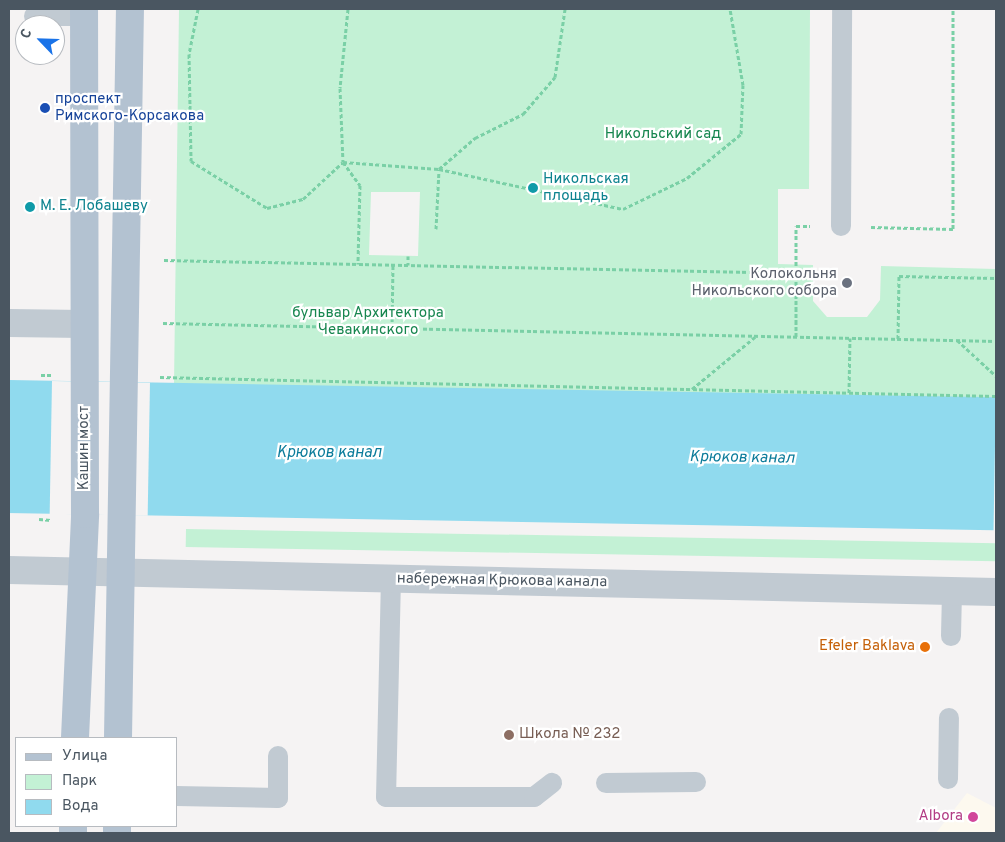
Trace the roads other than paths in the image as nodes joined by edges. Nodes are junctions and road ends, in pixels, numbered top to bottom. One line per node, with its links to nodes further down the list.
1 (130, 9): 10 (main road)
2 (842, 9): 5 (lane)
3 (84, 12): 4 (lane); 7 (main road)
4 (46, 15)
5 (841, 226)
6 (9, 323): 7 (street)
7 (83, 324): 9 (main road, Кашин мост)
8 (9, 570): 9 (street, набережная Крюкова канала)
9 (81, 572): 10 (street, набережная Крюкова канала); 16 (main road)
10 (121, 572): 11 (street, набережная Крюкова канала); 17 (main road)
11 (391, 578): 12 (street, набережная Крюкова канала); 20 (lane)
12 (952, 591): 13 (street, набережная Крюкова канала); 14 (lane)
13 (996, 592)
14 (951, 636)
15 (949, 718): 19 (lane)
16 (75, 737)
17 (118, 737)
18 (278, 756): 23 (lane)
19 (948, 780)
20 (552, 782)
21 (696, 782): 22 (lane)
22 (606, 783)
23 (178, 796)

